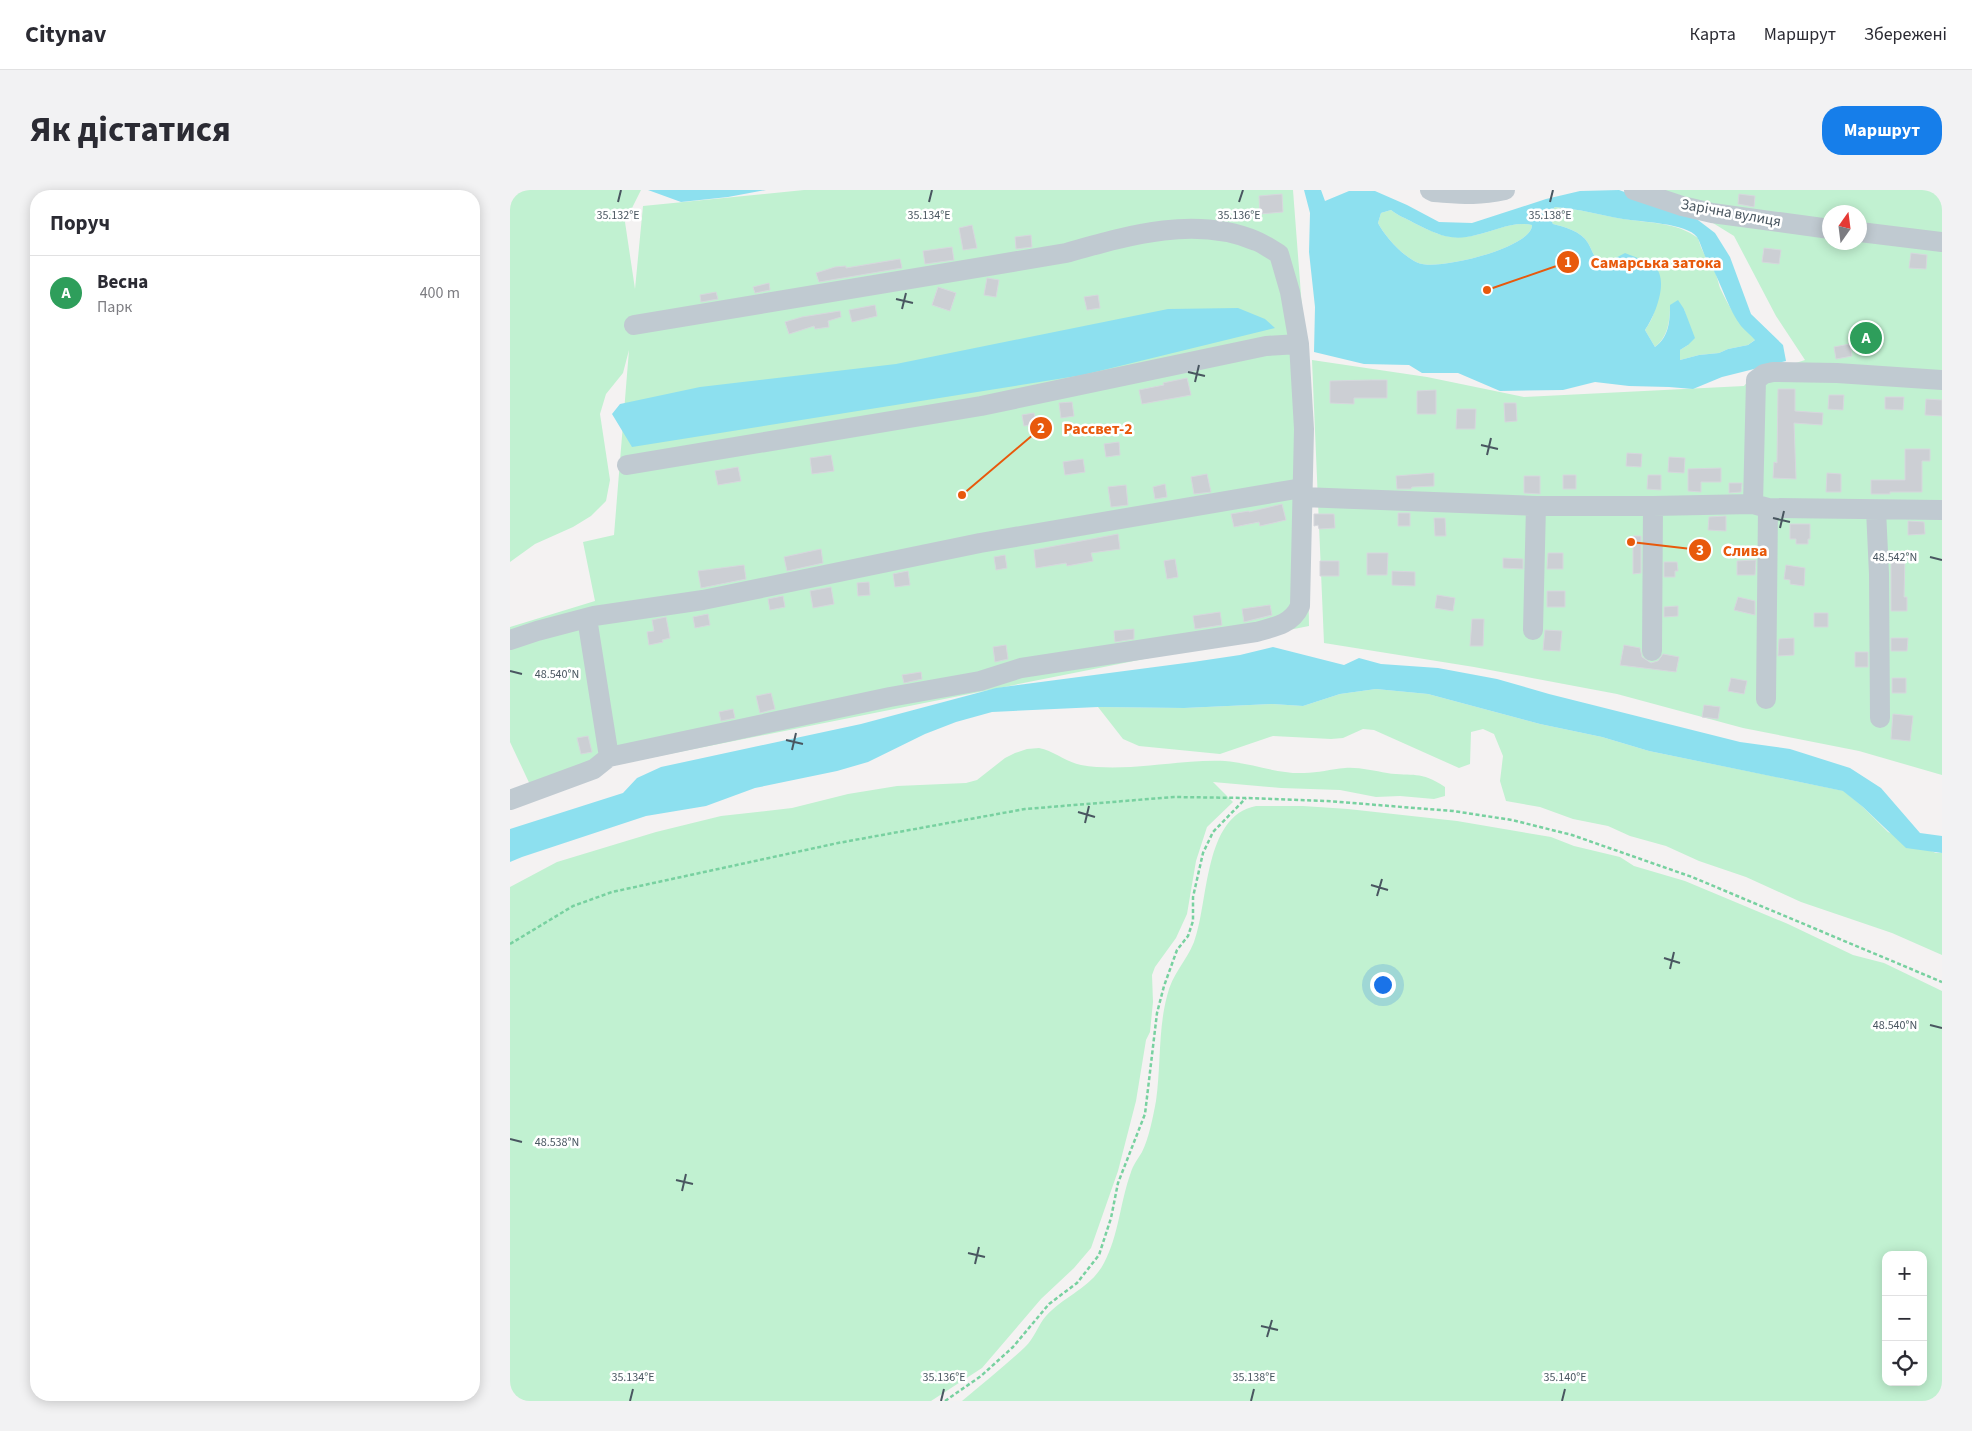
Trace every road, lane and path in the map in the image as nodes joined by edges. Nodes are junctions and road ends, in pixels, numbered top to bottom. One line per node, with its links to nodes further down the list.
1 (1430, 190): 2 (lane)
2 (1505, 190)
3 (1634, 190): 4 (lane, Зарічна вулиця)
4 (1822, 228)
5 (1867, 233): 6 (lane)
6 (1942, 242)
7 (634, 325): 8 (lane)
8 (1299, 344): 10 (lane); 11 (lane)
9 (1942, 380): 14 (lane)
10 (627, 465)
11 (1302, 492): 12 (lane); 17 (lane); 23 (lane)
12 (1536, 506): 13 (lane); 18 (lane)
13 (1654, 506): 14 (lane); 20 (lane)
14 (1760, 506): 15 (lane); 21 (lane)
15 (1876, 510): 16 (lane); 22 (lane)
16 (1942, 510)
17 (587, 618): 19 (lane); 23 (lane)
18 (1533, 630)
19 (510, 640)
20 (1652, 651)
21 (1766, 699)
22 (1880, 718)
23 (609, 757): 25 (lane)
24 (1246, 798): 26 (path); 27 (path); 28 (path)
25 (510, 800)
26 (510, 944)
27 (1942, 982)
28 (945, 1401)

